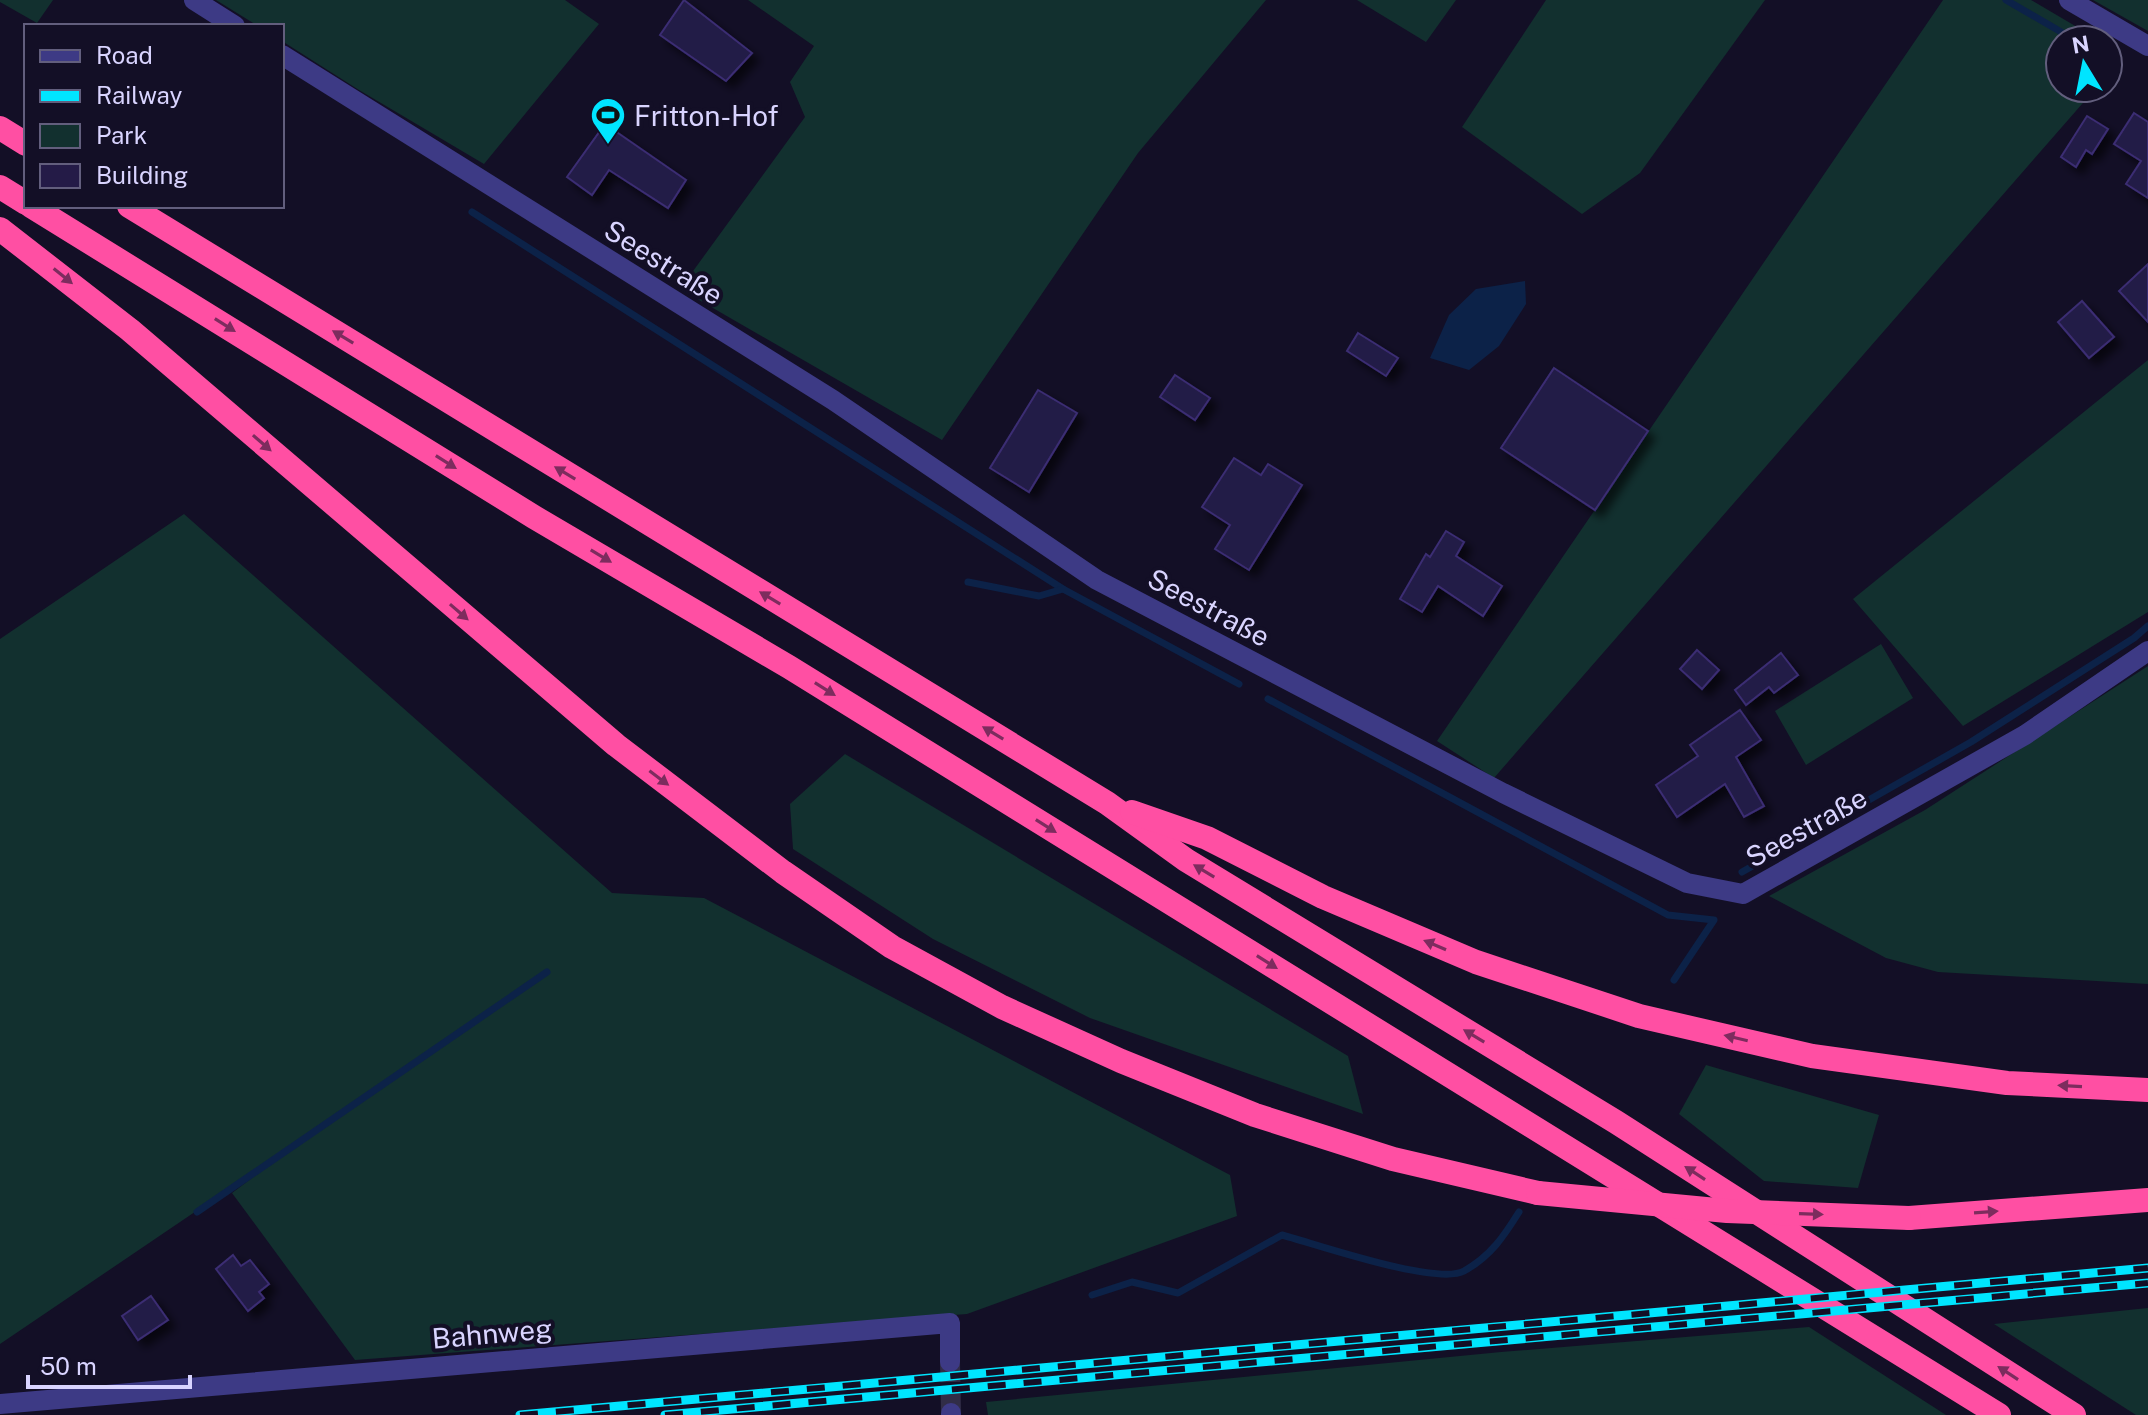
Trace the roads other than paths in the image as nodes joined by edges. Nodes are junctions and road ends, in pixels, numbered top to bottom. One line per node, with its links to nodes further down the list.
1 (194, 0): 3 (street)
2 (2069, 0): 4 (street)
3 (232, 24)
4 (2148, 46)
5 (284, 56): 13 (street, Seestraße)
6 (0, 128): 7 (highway)
7 (24, 143)
8 (0, 187): 9 (highway)
9 (24, 202)
10 (34, 208): 19 (highway, one-way to 19)
11 (132, 208): 14 (highway, one-way to 11)
12 (0, 229): 16 (highway, one-way to 16, bridge)
13 (2148, 651)
14 (1107, 803): 15 (highway, one-way to 14); 20 (highway, one-way to 14)
15 (2148, 1090)
16 (2148, 1200)
17 (950, 1362): 18 (street, Bahnweg)
18 (0, 1404)
19 (1999, 1415)
20 (2074, 1415)

